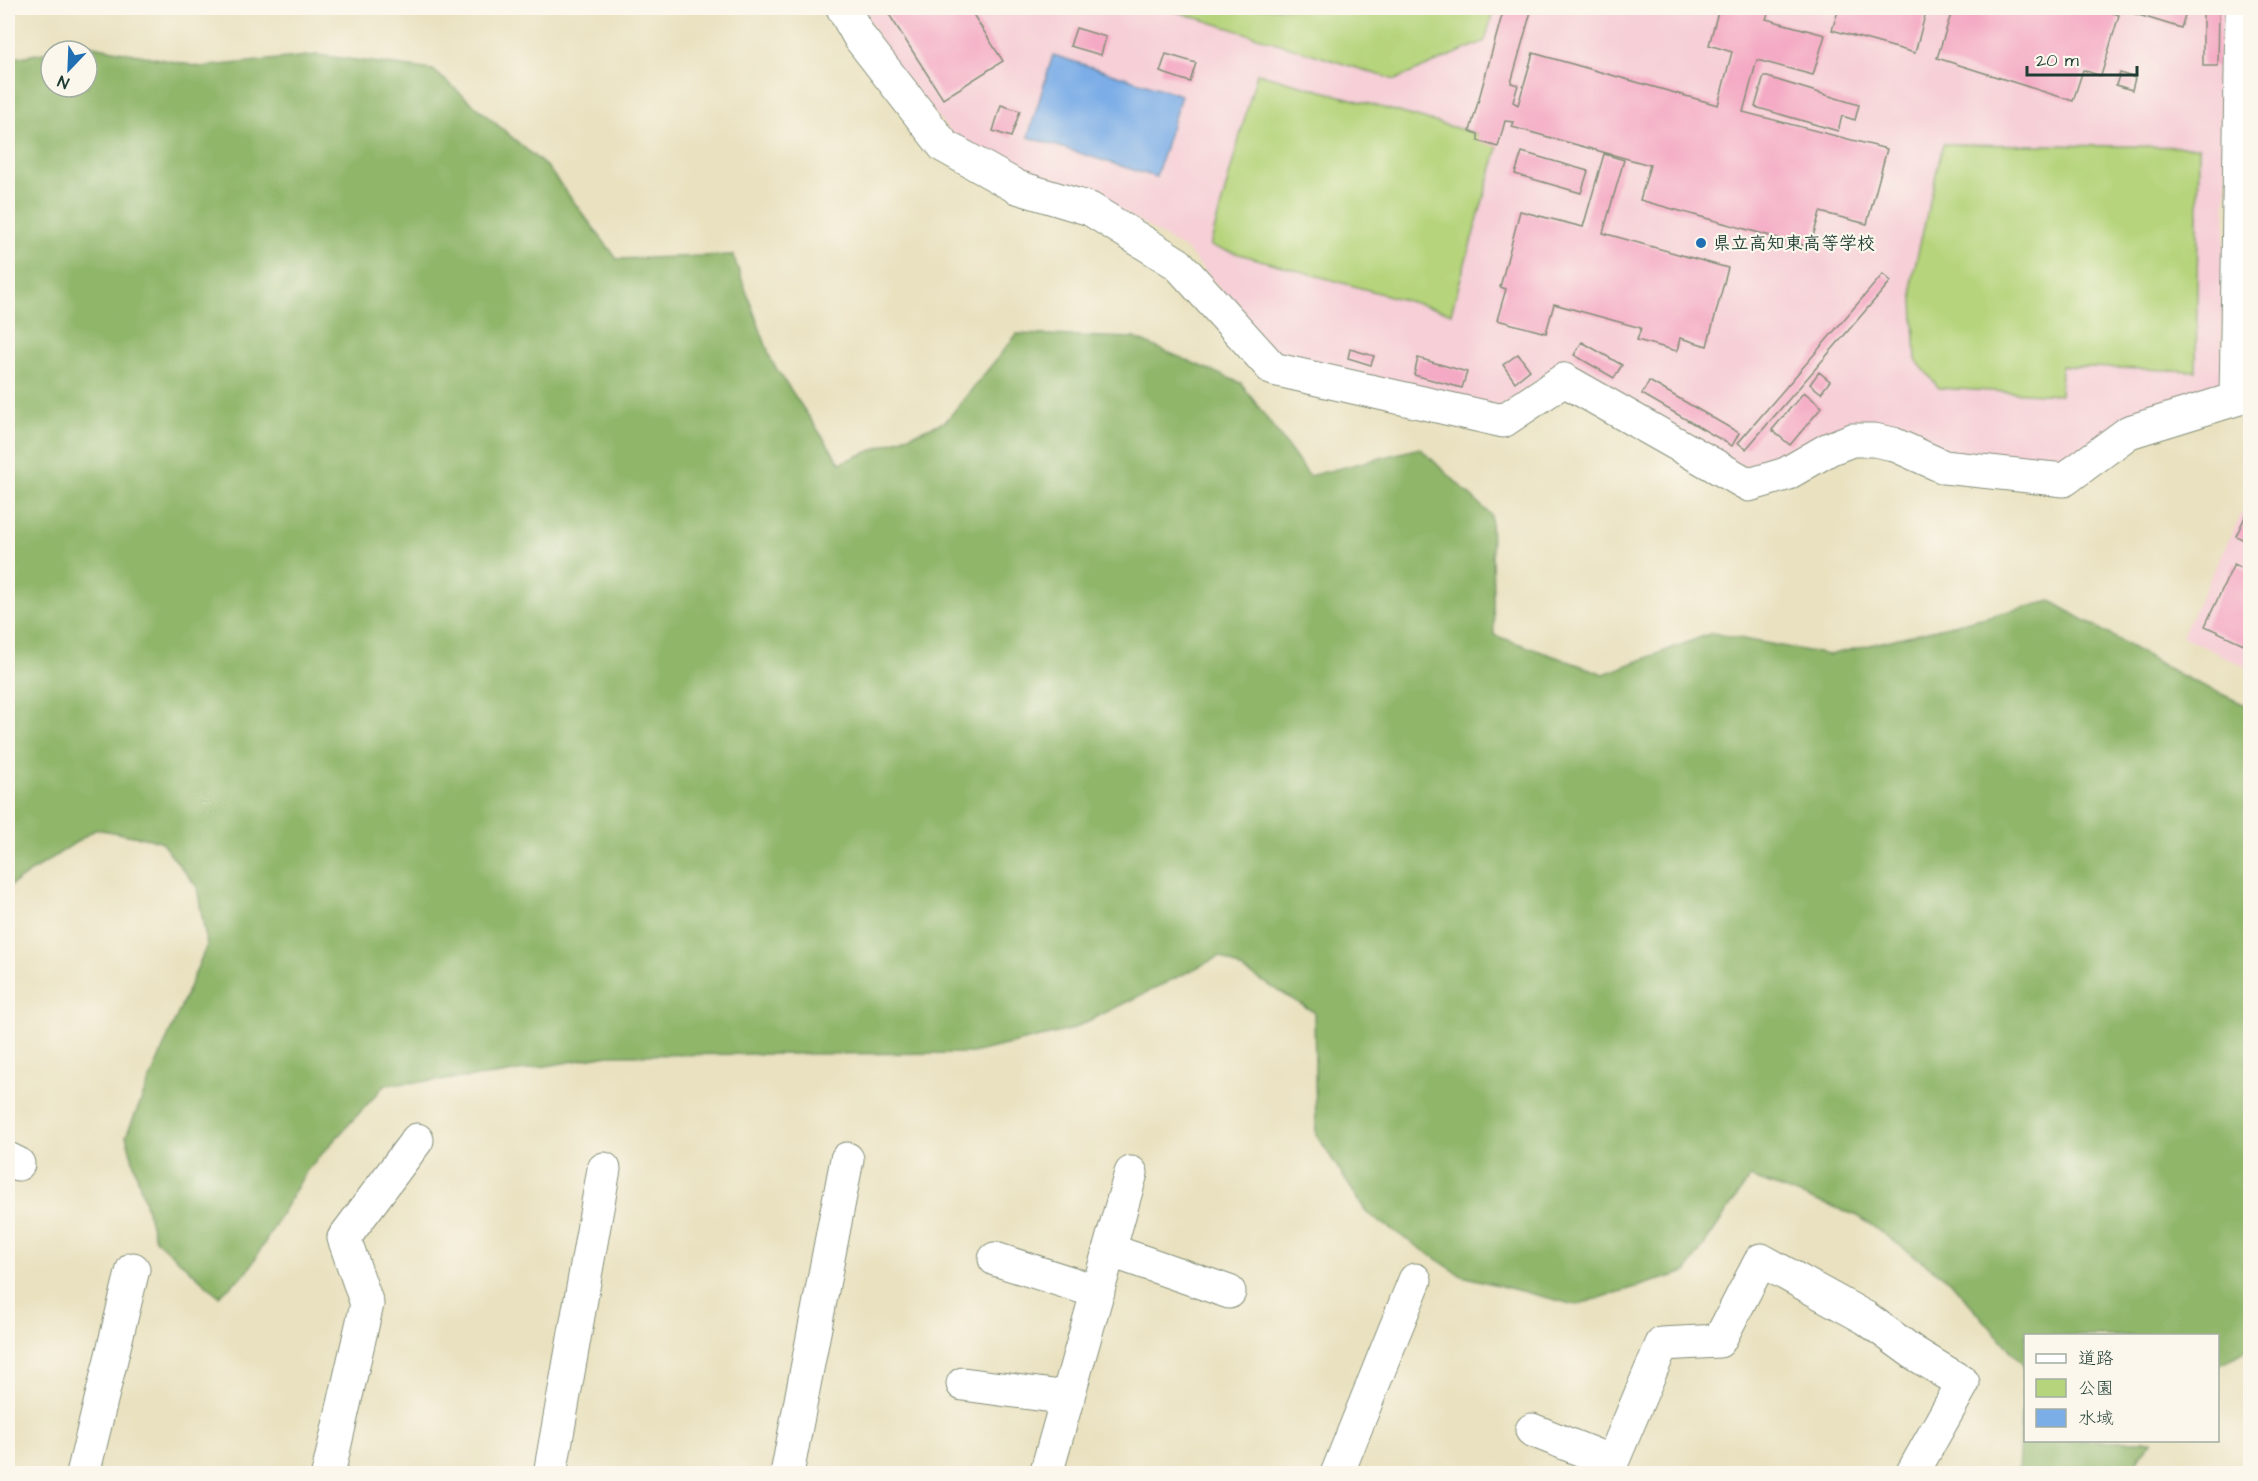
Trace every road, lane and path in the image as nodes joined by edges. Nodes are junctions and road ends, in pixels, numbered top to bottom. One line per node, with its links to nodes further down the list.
1 (843, 8): 2 (street)
2 (2242, 8)
3 (417, 1140): 18 (street)
4 (847, 1159): 20 (street)
5 (604, 1169): 19 (street)
6 (1131, 1173): 7 (street)
7 (1109, 1250): 11 (street); 12 (street)
8 (995, 1259): 11 (street)
9 (133, 1269): 17 (street)
10 (1415, 1280): 22 (street)
11 (1098, 1292): 14 (street)
12 (1229, 1292)
13 (963, 1384): 14 (street)
14 (1068, 1398): 21 (street)
15 (1532, 1430): 16 (street)
16 (1610, 1468): 23 (street)
17 (83, 1473)
18 (328, 1473)
19 (550, 1473)
20 (787, 1473)
21 (1046, 1473)
22 (1337, 1473)
23 (1912, 1473)

